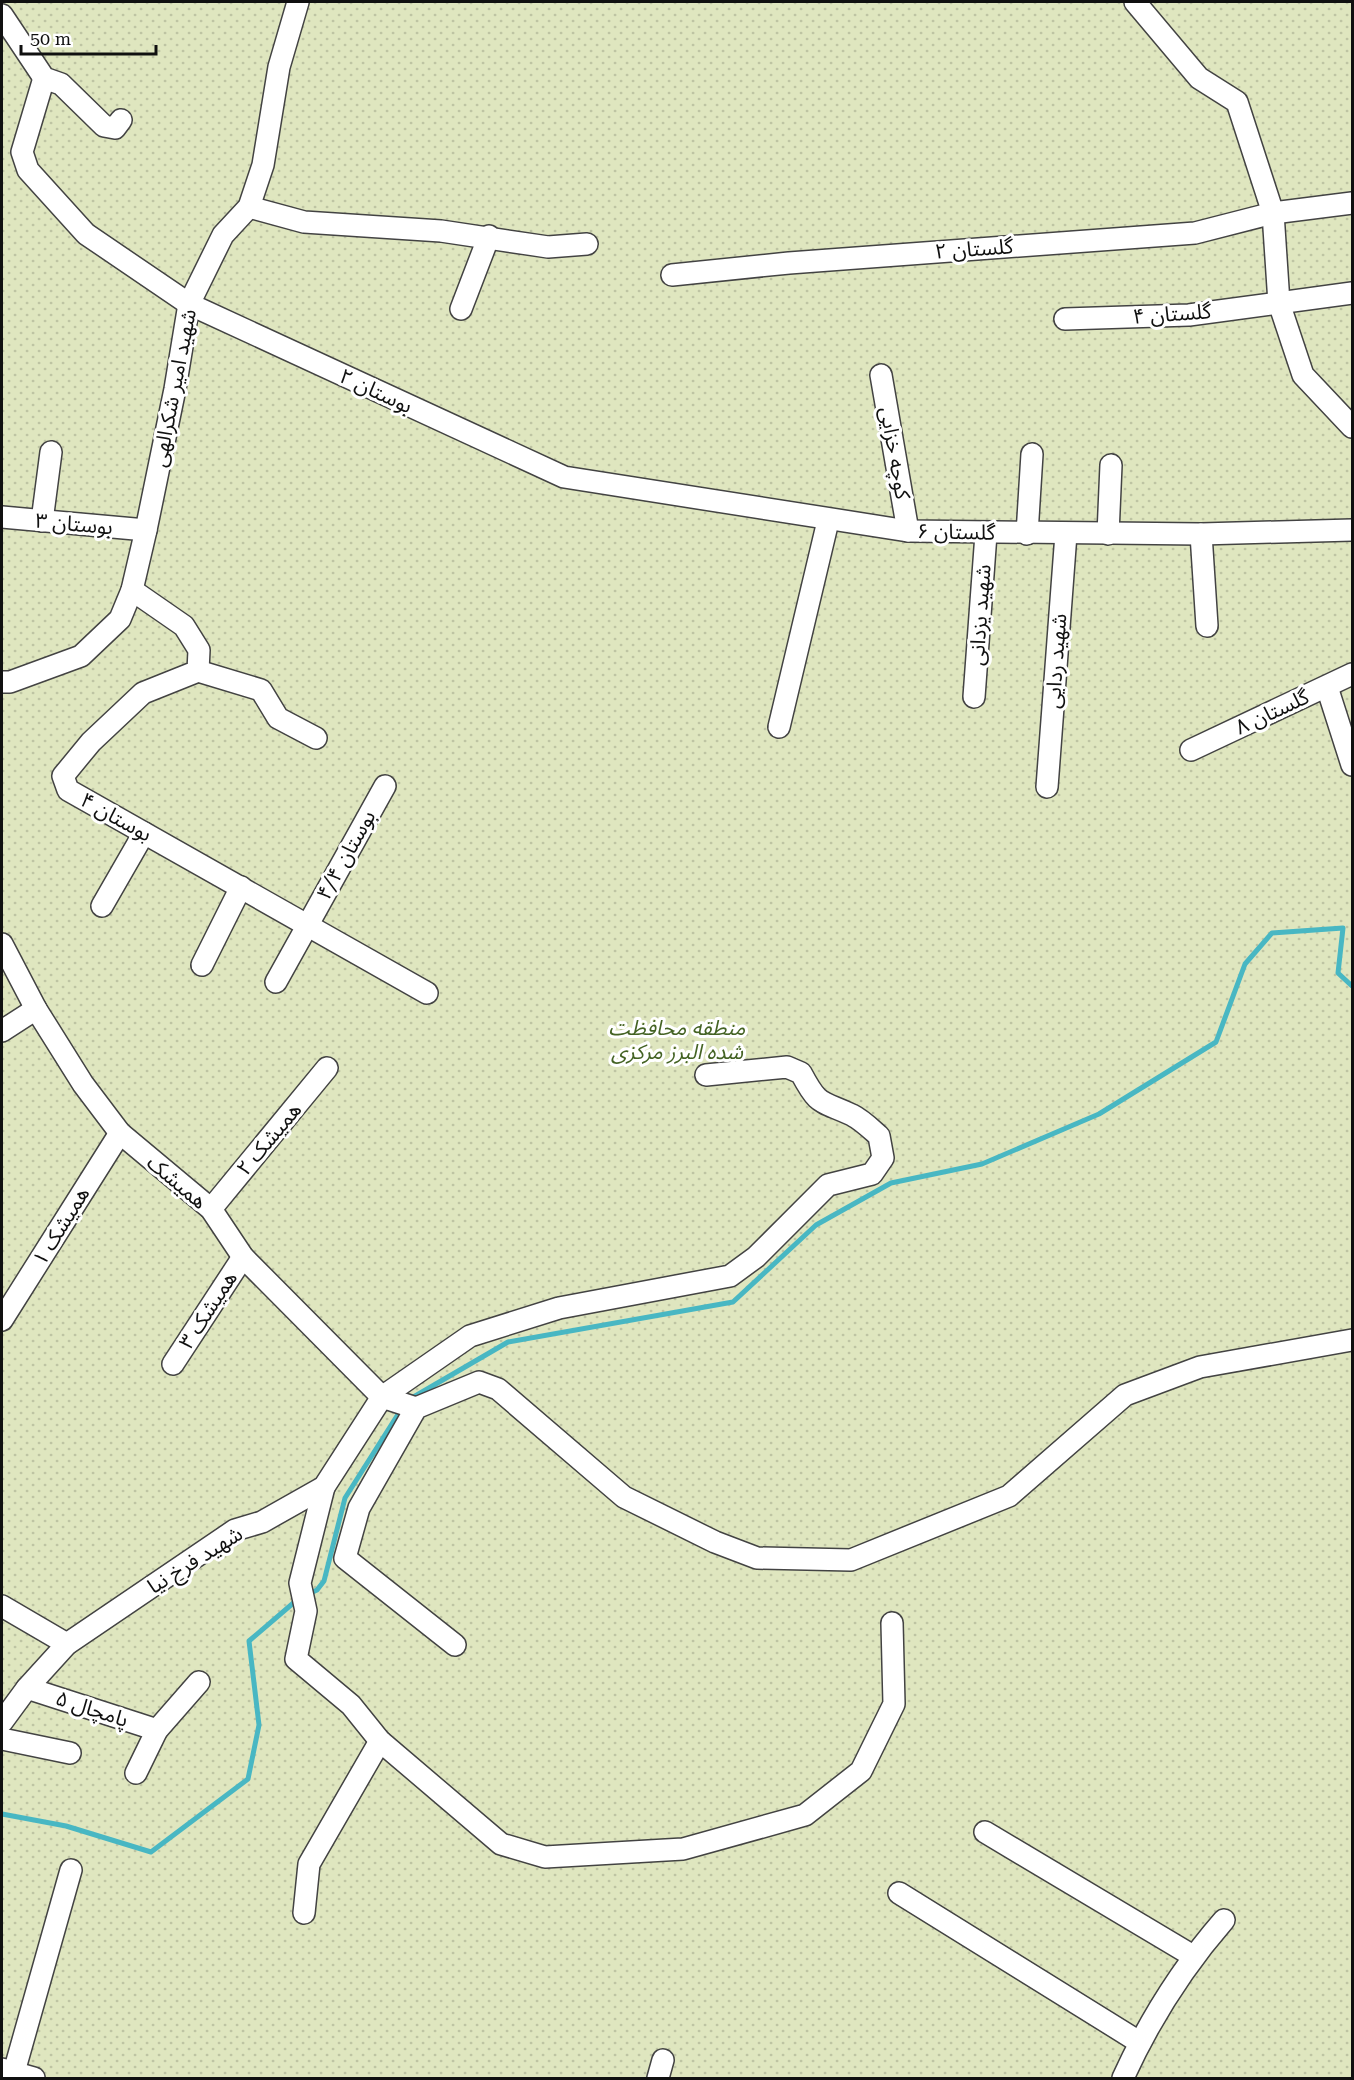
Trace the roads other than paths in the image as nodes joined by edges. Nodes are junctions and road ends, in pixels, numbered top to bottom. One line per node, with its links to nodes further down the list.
1 (298, 2): 7 (street, شهید امیر شکرالهی)
2 (1135, 2): 8 (street)
3 (2, 15): 4 (street)
4 (44, 78): 5 (street); 14 (street, بوستان ۲)
5 (121, 120)
6 (1353, 203): 8 (street, گلستان ۲)
7 (249, 207): 9 (street); 14 (street, شهید امیر شکرالهی)
8 (1273, 213): 11 (street, گلستان ۲); 13 (street)
9 (489, 236): 10 (street); 15 (street)
10 (587, 244)
11 (672, 275)
12 (1353, 293): 13 (street, گلستان ۴)
13 (1279, 303): 16 (street, گلستان ۴); 18 (street)
14 (189, 304): 22 (street, بوستان ۲); 26 (street, شهید امیر شکرالهی)
15 (461, 309)
16 (1065, 320)
17 (881, 375): 28 (street, کوچه خزایی)
18 (1353, 428)
19 (51, 452): 24 (street)
20 (1032, 454): 30 (street)
21 (1112, 465): 32 (street)
22 (564, 477): 25 (street, گلستان ۶)
23 (2, 517): 24 (street, بوستان ۳)
24 (42, 521): 26 (street, بوستان ۳)
25 (828, 521): 28 (street, گلستان ۶); 41 (street)
26 (146, 530): 34 (street, شهید امیر شکرالهی)
27 (1353, 530): 33 (street, گلستان ۶)
28 (908, 531): 29 (street, گلستان ۶)
29 (986, 534): 30 (street, گلستان ۶); 40 (street, شهید یزدانی)
30 (1027, 534): 31 (street, گلستان ۶)
31 (1066, 534): 32 (street, گلستان ۶); 46 (street, شهید ردایی)
32 (1108, 534): 33 (street, گلستان ۶)
33 (1202, 534): 35 (street)
34 (132, 590): 36 (street); 38 (street, شهید امیر شکرالهی)
35 (1207, 626)
36 (198, 671): 42 (street); 47 (street, بوستان ۴)
37 (1353, 674): 39 (street, گلستان ۸)
38 (2, 682)
39 (1327, 687): 43 (street, گلستان ۸); 44 (street)
40 (974, 697)
41 (779, 727)
42 (316, 738)
43 (1191, 750)
44 (1353, 765)
45 (385, 786): 50 (street, بوستان ۴/۴)
46 (1047, 787)
47 (144, 833): 48 (street, بوستان ۴); 49 (street)
48 (241, 887): 50 (street, بوستان ۴); 52 (street)
49 (102, 906)
50 (307, 924): 53 (street, بوستان ۴/۴); 54 (street, بوستان ۴)
51 (2, 944): 55 (street, همیشک)
52 (202, 965)
53 (276, 982)
54 (426, 993)
55 (36, 1009): 56 (street); 59 (street, همیشک)
56 (2, 1031)
57 (327, 1068): 60 (street, همیشک ۲)
58 (706, 1075): 65 (street)
59 (120, 1133): 60 (street, همیشک); 62 (street, همیشک ۱)
60 (211, 1209): 61 (street, همیشک)
61 (243, 1257): 64 (street, همیشک ۳); 65 (street, همیشک)
62 (2, 1320)
63 (1353, 1340): 66 (street)
64 (173, 1364)
65 (388, 1399): 66 (street); 67 (street, شهید فرخ نیا)
66 (416, 1408): 71 (street)
67 (324, 1487): 70 (street, شهید فرخ نیا); 77 (street)
68 (2, 1606): 70 (street)
69 (892, 1623): 77 (street)
70 (67, 1644): 73 (street, شهید فرخ نیا)
71 (454, 1645)
72 (199, 1682): 75 (street)
73 (27, 1688): 74 (street, شهید فرخ نیا); 75 (street, پامچال ۵)
74 (2, 1722)
75 (157, 1730): 79 (street)
76 (2, 1739): 78 (street)
77 (380, 1741): 83 (street)
78 (70, 1753)
79 (136, 1773)
80 (985, 1832): 85 (street)
81 (71, 1870): 87 (street)
82 (899, 1893): 86 (street)
83 (303, 1913)
84 (1224, 1920): 85 (street)
85 (1193, 1956): 86 (street)
86 (1139, 2042): 88 (street)
87 (16, 2073)
88 (1123, 2079)

